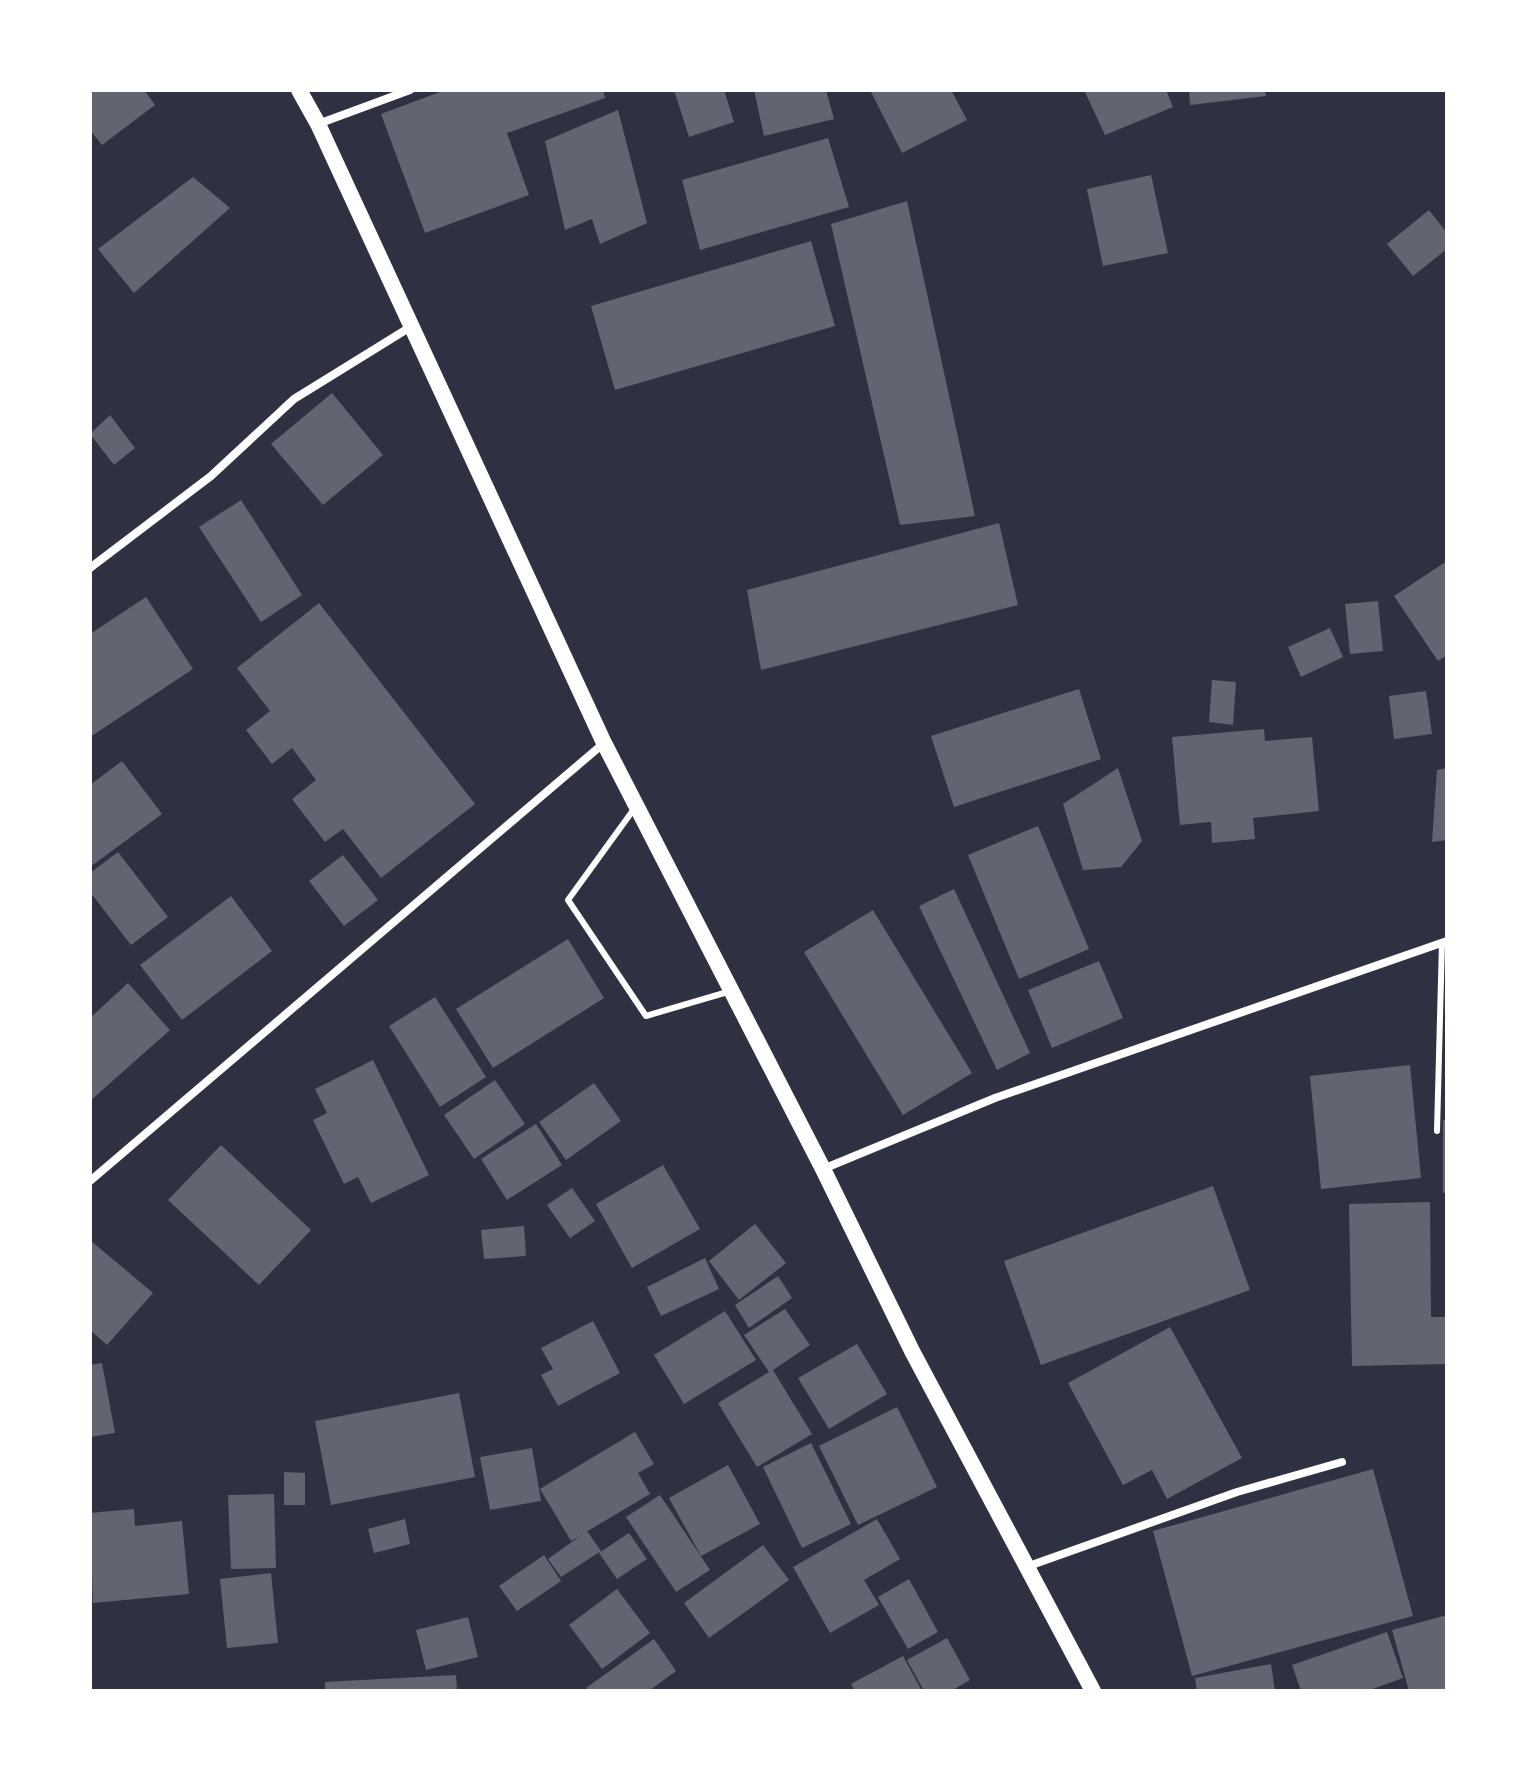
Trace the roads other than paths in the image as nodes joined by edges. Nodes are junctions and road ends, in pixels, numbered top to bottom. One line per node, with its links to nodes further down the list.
1 (299, 90): 3 (main road)
2 (410, 90): 3 (street)
3 (318, 124): 4 (main road)
4 (412, 326): 5 (street); 6 (main road)
5 (90, 568)
6 (604, 743): 7 (main road); 12 (street)
7 (636, 806): 9 (main road); 9 (lane)
8 (1445, 942): 10 (lane); 11 (street)
9 (732, 991): 11 (main road)
10 (1437, 1131)
11 (823, 1169): 14 (main road)
12 (90, 1181)
13 (1342, 1462): 14 (street)
14 (1025, 1567): 15 (main road)
15 (1093, 1691)

